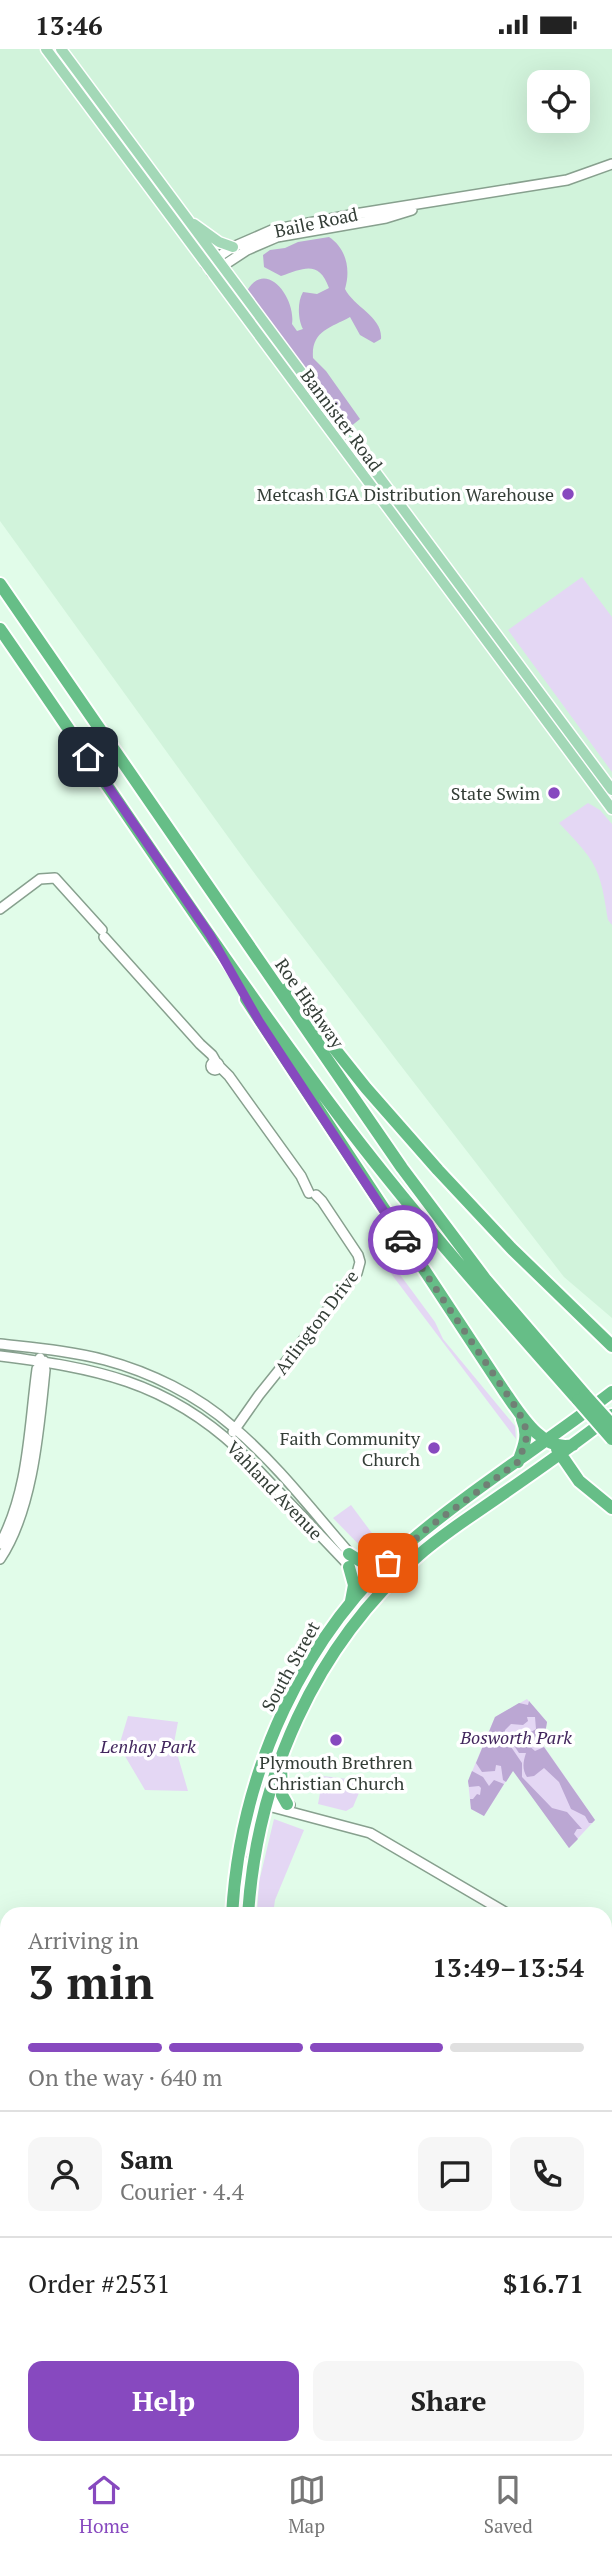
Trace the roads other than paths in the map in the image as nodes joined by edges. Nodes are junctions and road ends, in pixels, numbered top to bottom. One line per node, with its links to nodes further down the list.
1 (46, 49): 8 (main road, Bannister Road)
2 (61, 49): 4 (main road, Bannister Road)
3 (612, 164): 5 (main road, Baile Road)
4 (185, 218): 6 (main road); 7 (main road, Bannister Road)
5 (339, 222): 6 (main road, Baile Road); 7 (main road, Baile Road)
6 (233, 247): 7 (main road, Baile Road)
7 (219, 263): 8 (main road, Baile Road); 11 (main road, Bannister Road)
8 (209, 269): 12 (main road, Bannister Road)
9 (0, 584): 15 (highway, Roe Highway)
10 (0, 629): 14 (highway, Roe Highway)
11 (612, 790)
12 (612, 809)
13 (0, 909): 27 (main road, Arlington Drive)
14 (210, 935): 23 (highway, Roe Highway); 24 (highway)
15 (244, 938): 17 (highway); 23 (highway, Roe Highway)
16 (0, 1344): 18 (main road, Vahland Avenue)
17 (612, 1346)
18 (24, 1347): 19 (main road, Vahland Avenue); 21 (main road)
19 (57, 1351): 21 (main road); 27 (main road, Vahland Avenue)
20 (0, 1356): 21 (main road, Vahland Avenue)
21 (43, 1362): 28 (main road, Vahland Avenue); 35 (main road); 36 (main road)
22 (612, 1392): 30 (highway, South Street)
23 (582, 1397): 26 (highway, Roe Highway, bridge); 29 (highway, Roe Highway, bridge)
24 (519, 1412): 30 (highway); 31 (highway)
25 (612, 1415): 30 (highway, South Street)
26 (612, 1425)
27 (234, 1427): 28 (main road, Arlington Drive); 37 (main road, Vahland Avenue)
28 (226, 1437): 37 (main road, Vahland Avenue)
29 (612, 1439)
30 (554, 1447): 31 (highway, South Street); 32 (highway, South Street); 33 (highway)
31 (518, 1462): 38 (highway, South Street)
32 (541, 1468): 33 (highway); 40 (highway, South Street)
33 (579, 1481): 34 (highway)
34 (612, 1509)
35 (0, 1544)
36 (0, 1559)
37 (349, 1561): 38 (highway); 39 (main road, Vahland Avenue); 41 (highway)
38 (388, 1563): 39 (highway, South Street)
39 (370, 1582): 40 (main road, Vahland Avenue); 41 (highway, South Street)
40 (381, 1593): 42 (highway, South Street)
41 (350, 1605): 43 (highway, South Street)
42 (282, 1751): 44 (highway, South Street); 45 (highway)
43 (257, 1779): 44 (main road); 47 (highway, South Street)
44 (265, 1801): 45 (main road); 46 (main road); 47 (main road); 49 (highway, South Street)
45 (287, 1804): 46 (main road)
46 (370, 1833): 50 (main road)
47 (238, 1860): 48 (highway, South Street)
48 (233, 1907)
49 (249, 1907)
50 (496, 1907)

